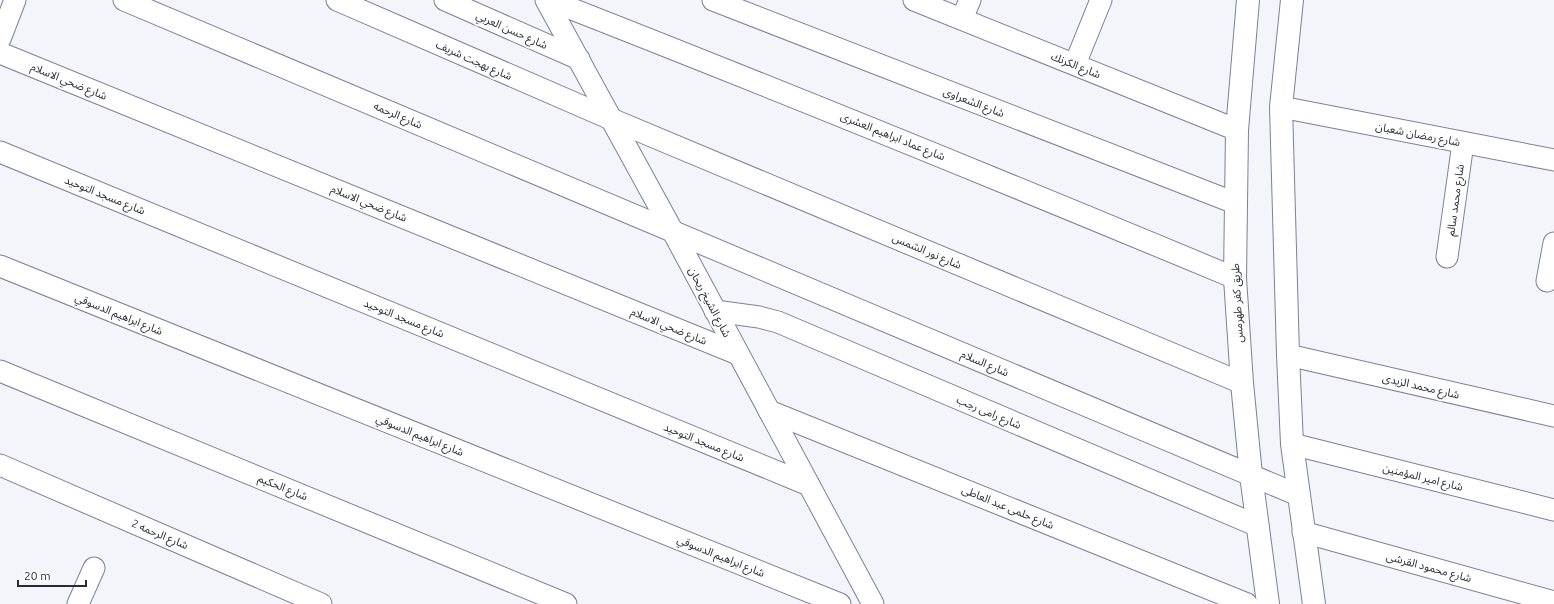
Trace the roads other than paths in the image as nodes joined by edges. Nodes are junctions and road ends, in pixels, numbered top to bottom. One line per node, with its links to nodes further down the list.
1 (15, 0): 14 (street)
2 (124, 0): 25 (street, شارع الرحمه)
3 (337, 0): 19 (street, شارع بهجت شريف)
4 (445, 0): 16 (street, شارع حسن العربي)
5 (546, 0): 16 (street, شارع الشيخ ريحان)
6 (549, 0): 29 (street, شارع عماد ابراهيم العشرى)
7 (712, 0): 24 (street, شارع الشعراوى)
8 (914, 0): 13 (street, شارع الكرنك)
9 (970, 0): 13 (street)
10 (1101, 0): 17 (street)
11 (1248, 0): 20 (street, طريق كفر طهرمس)
12 (1292, 0): 18 (street)
13 (962, 19): 17 (street, شارع الكرنك)
14 (1, 31)
15 (0, 53): 32 (street, شارع ضحي الاسلام)
16 (579, 59): 19 (street, شارع الشيخ ريحان)
17 (1074, 64): 20 (street, شارع الكرنك)
18 (1281, 107): 21 (street, شارع رمضان شعبان); 33 (street)
19 (611, 119): 25 (street, شارع الشيخ ريحان); 35 (street, شارع نور الشمس)
20 (1237, 130): 24 (street, طريق كفر طهرمس)
21 (1463, 143): 23 (street, شارع رمضان شعبان); 27 (street, شارع محمد سالم)
22 (0, 152): 41 (street, شارع مسجد التوحيد)
23 (1554, 160)
24 (1235, 203): 29 (street, طريق كفر طهرمس)
25 (672, 230): 31 (street, شارع الشيخ ريحان); 40 (street, شارع السلام)
26 (1554, 243): 30 (street)
27 (1447, 257)
28 (0, 266): 51 (street, شارع ابراهيم الدسوقي)
29 (1235, 278): 35 (street, طريق كفر طهرمس)
30 (1547, 281)
31 (715, 311): 32 (street, شارع الشيخ ريحان); 44 (street, شارع رامى رجب)
32 (738, 354): 36 (street, شارع الشيخ ريحان)
33 (1288, 356): 37 (street, شارع محمد الزيدى); 38 (street)
34 (0, 371): 50 (street, شارع الحكيم)
35 (1242, 383): 40 (street, طريق كفر طهرمس)
36 (769, 410): 41 (street, شارع الشيخ ريحان); 53 (street, شارع حلمى عبد العاطى)
37 (1554, 416)
38 (1292, 444): 42 (street); 43 (street, شارع امير المؤمنين)
39 (0, 465): 49 (street, شارع الرحمه 2)
40 (1251, 475): 42 (street, شارع السلام); 44 (street, طريق كفر طهرمس)
41 (809, 485): 52 (street, شارع الشيخ ريحان)
42 (1298, 495): 45 (street)
43 (1554, 510)
44 (1258, 526): 54 (street, طريق كفر طهرمس)
45 (1303, 532): 48 (street, شارع محمود القرشى); 55 (street)
46 (94, 568): 47 (street)
47 (83, 602)
48 (1554, 602)
49 (321, 604)
50 (566, 604)
51 (840, 604)
52 (873, 604)
53 (1247, 604)
54 (1268, 604)
55 (1314, 604)

